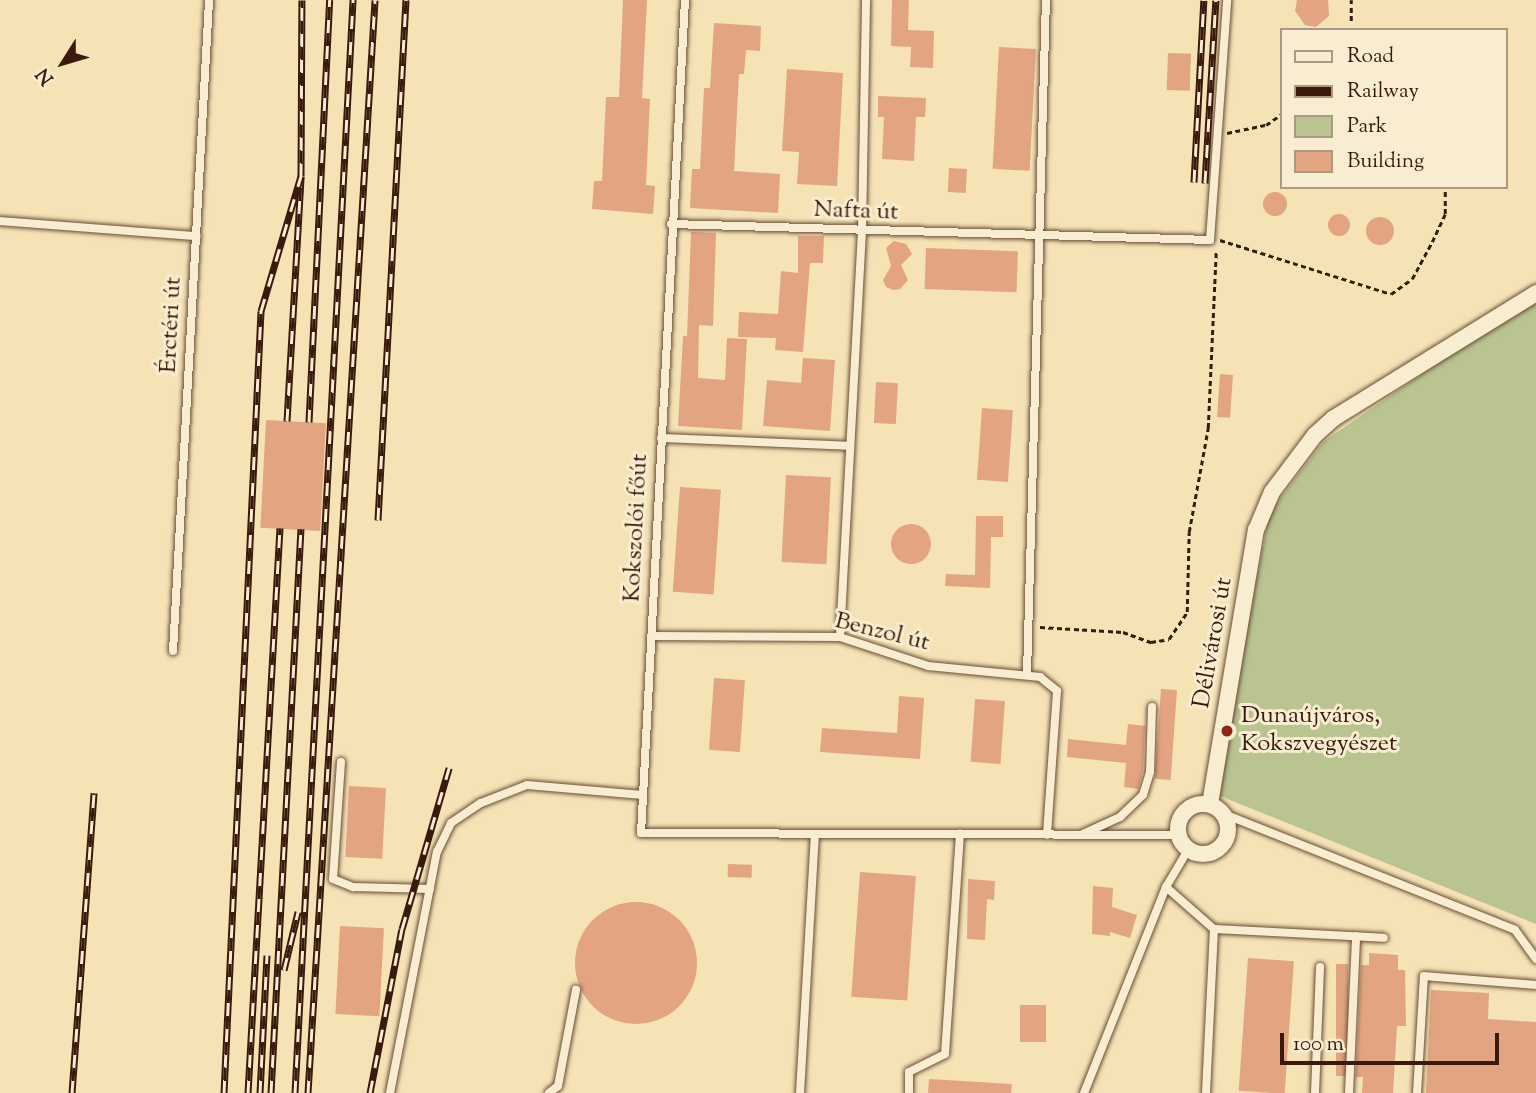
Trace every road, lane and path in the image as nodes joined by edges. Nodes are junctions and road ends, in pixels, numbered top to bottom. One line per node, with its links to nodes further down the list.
1 (209, 0): 14 (lane, Érctéri út)
2 (685, 0): 12 (lane, Kokszolói főút)
3 (866, 0): 13 (lane)
4 (1046, 0): 15 (lane)
5 (1227, 0): 9 (lane)
6 (1351, 0): 7 (path)
7 (1351, 22)
8 (1280, 115): 9 (path)
9 (1217, 136): 16 (lane)
10 (1445, 189): 16 (path)
11 (0, 221): 14 (lane)
12 (671, 224): 13 (lane, Nafta út); 18 (lane, Kokszolói főút)
13 (862, 232): 15 (lane, Nafta út); 19 (lane)
14 (196, 236): 23 (lane, Érctéri út)
15 (1039, 236): 16 (lane, Nafta út); 20 (lane)
16 (1210, 240): 20 (path)
17 (1536, 293): 28 (street, Délivárosi út)
18 (660, 438): 19 (lane); 21 (lane, Kokszolói főút)
19 (850, 446): 22 (lane)
20 (1028, 626): 24 (lane)
21 (650, 636): 22 (lane, Benzol út); 27 (lane, Kokszolói főút)
22 (840, 637): 24 (lane, Benzol út)
23 (173, 652)
24 (1027, 674): 32 (lane, Benzol út)
25 (1153, 707): 33 (lane)
26 (341, 762): 37 (lane)
27 (643, 795): 30 (lane, Kokszolói főút); 37 (lane)
28 (1210, 804): 29 (street); 34 (street)
29 (1224, 814): 35 (street); 41 (lane)
30 (815, 834): 31 (lane); 47 (lane)
31 (960, 834): 32 (lane); 48 (lane)
32 (1047, 835): 33 (lane)
33 (1080, 835): 34 (lane)
34 (1178, 835): 35 (street)
35 (1188, 850): 36 (lane)
36 (1166, 887): 38 (lane); 49 (lane)
37 (430, 889): 45 (lane)
38 (1214, 929): 39 (lane); 50 (lane)
39 (1356, 936): 40 (lane); 52 (lane)
40 (1384, 938)
41 (1536, 960)
42 (1320, 967): 51 (lane)
43 (1536, 985): 53 (lane)
44 (576, 990): 46 (lane)
45 (390, 1093)
46 (549, 1093)
47 (800, 1093)
48 (909, 1093)
49 (1084, 1093)
50 (1206, 1093)
51 (1315, 1093)
52 (1349, 1093)
53 (1417, 1093)

